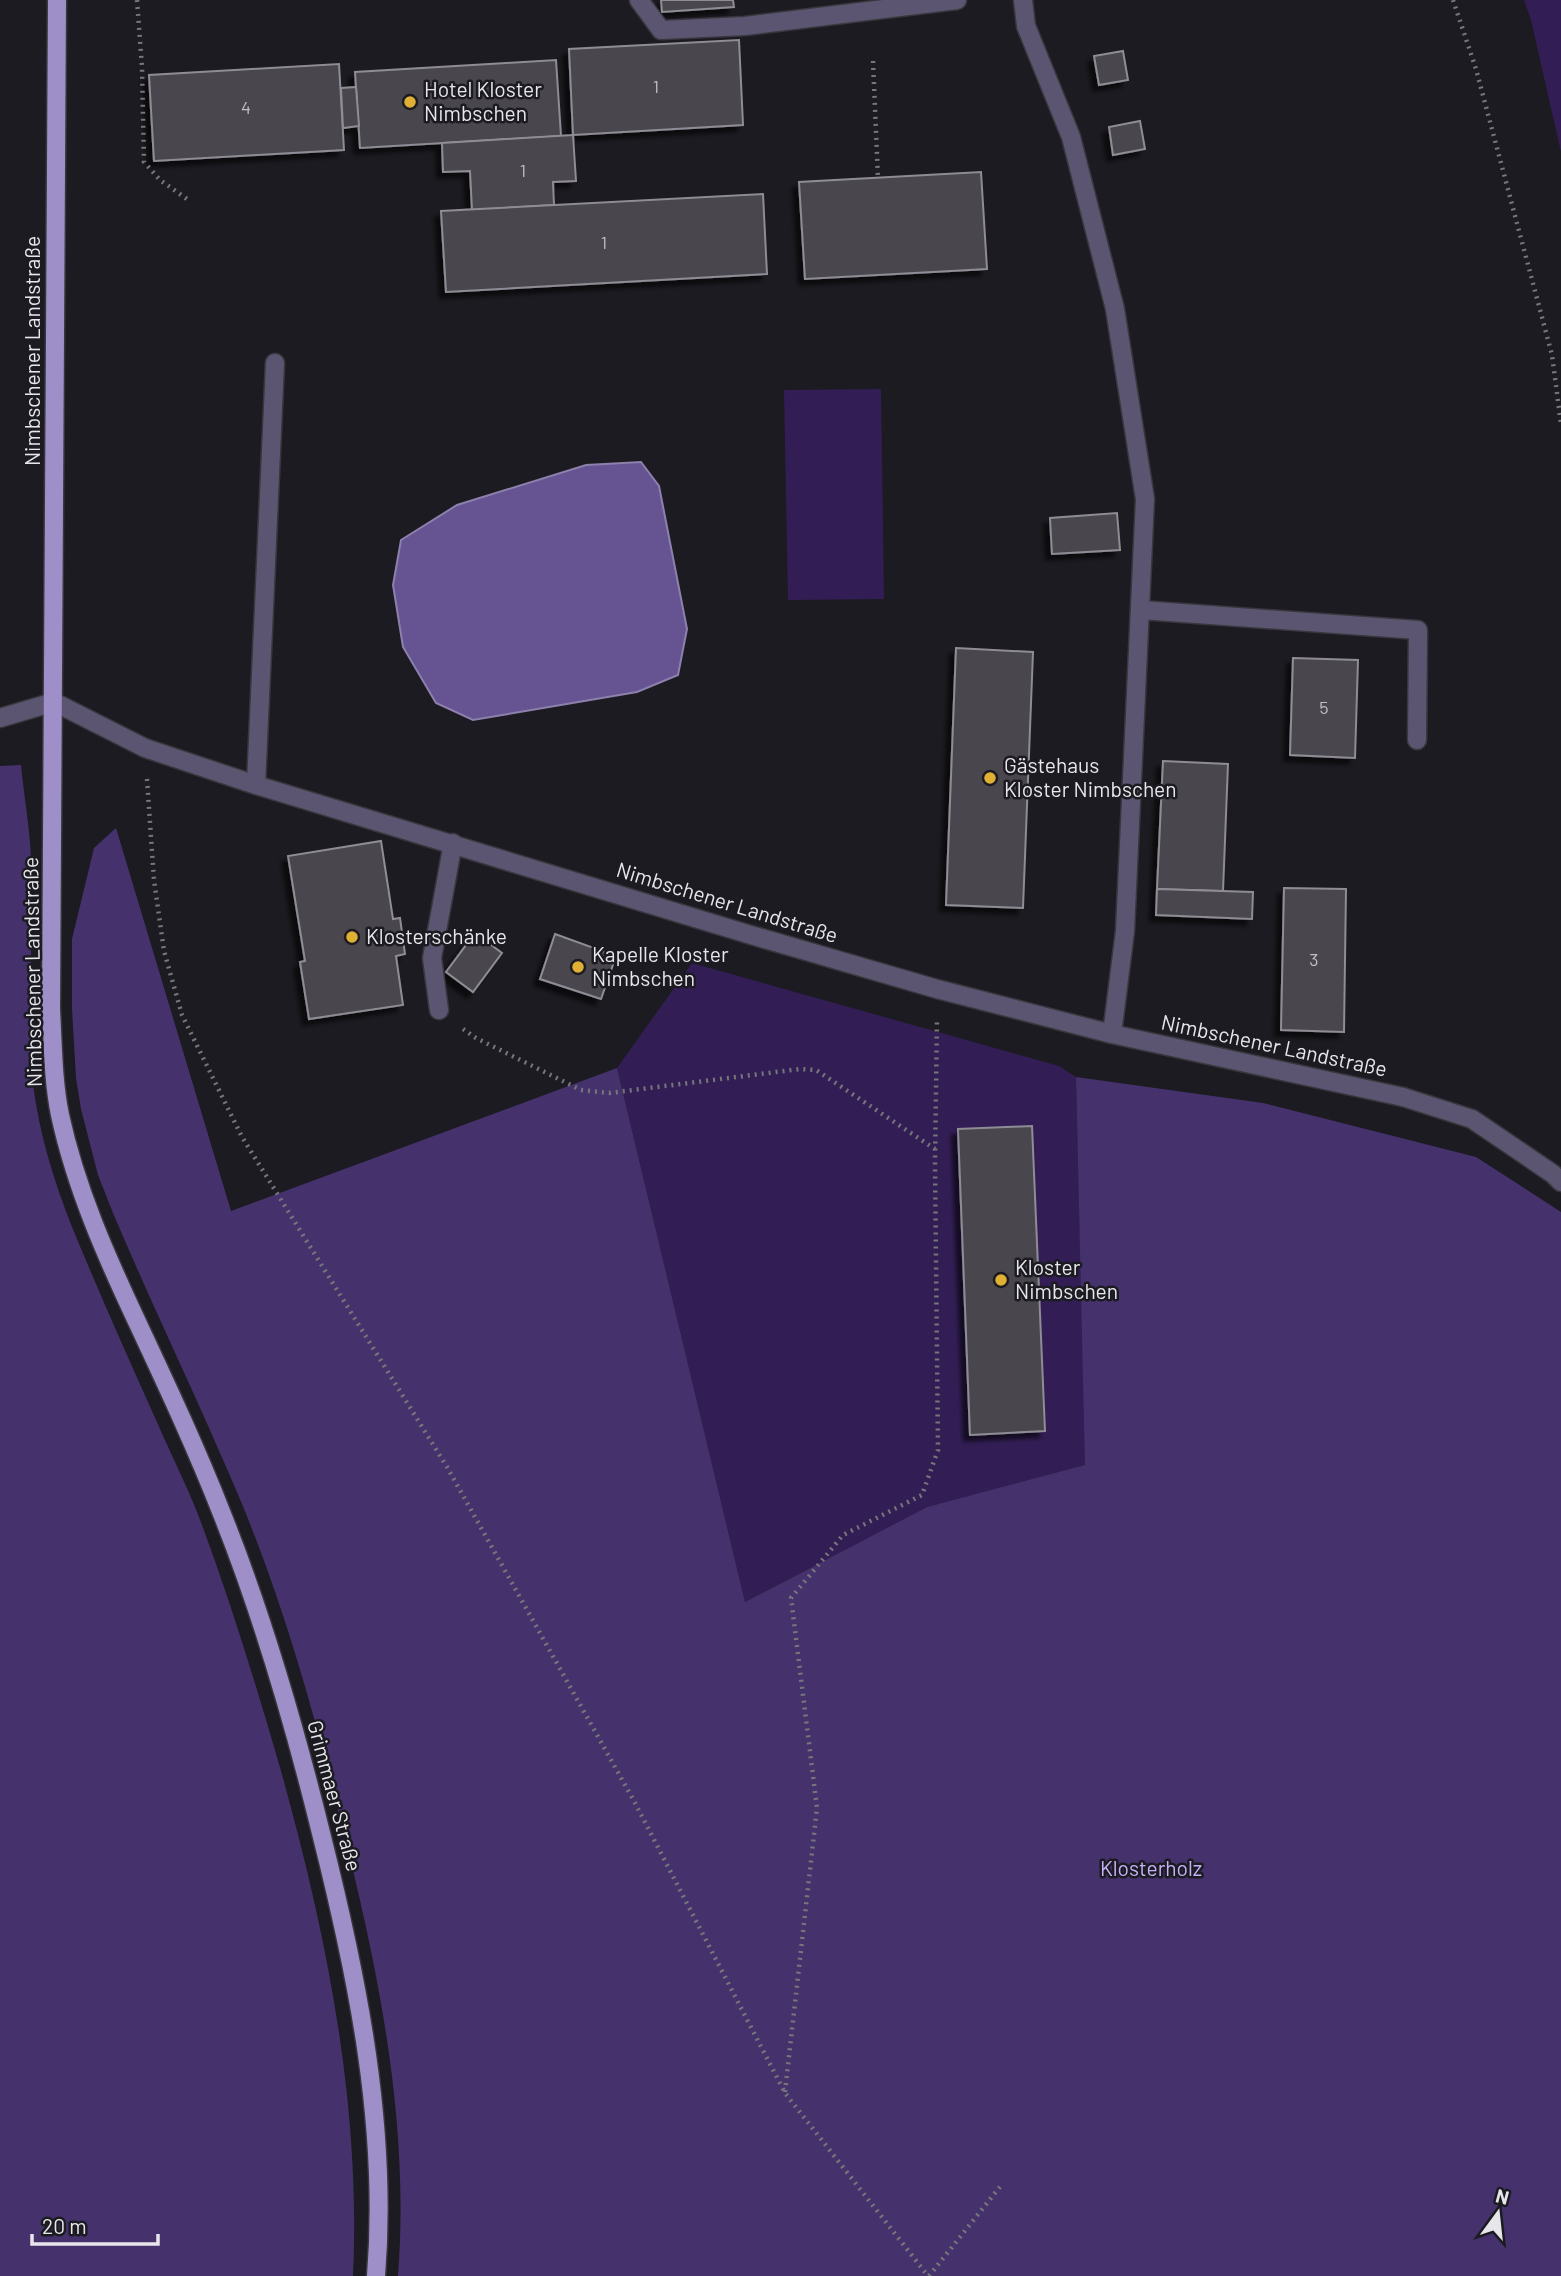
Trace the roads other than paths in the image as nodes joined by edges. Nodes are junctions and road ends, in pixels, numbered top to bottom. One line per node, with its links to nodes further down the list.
1 (57, 0): 7 (main road, Nimbschener Landstraße)
2 (639, 0): 3 (street)
3 (957, 0)
4 (1023, 0): 6 (street)
5 (275, 362): 10 (street)
6 (1141, 611): 9 (street); 13 (street)
7 (54, 702): 8 (street); 10 (street, Nimbschener Landstraße); 15 (main road, Nimbschener Landstraße)
8 (0, 718)
9 (1417, 740)
10 (256, 785): 11 (street, Nimbschener Landstraße)
11 (453, 843): 12 (street); 13 (street, Nimbschener Landstraße)
12 (439, 1010)
13 (1112, 1034): 14 (street, Nimbschener Landstraße)
14 (1561, 1182)
15 (150, 1349): 16 (main road, Grimmaer Straße)
16 (376, 2276)

